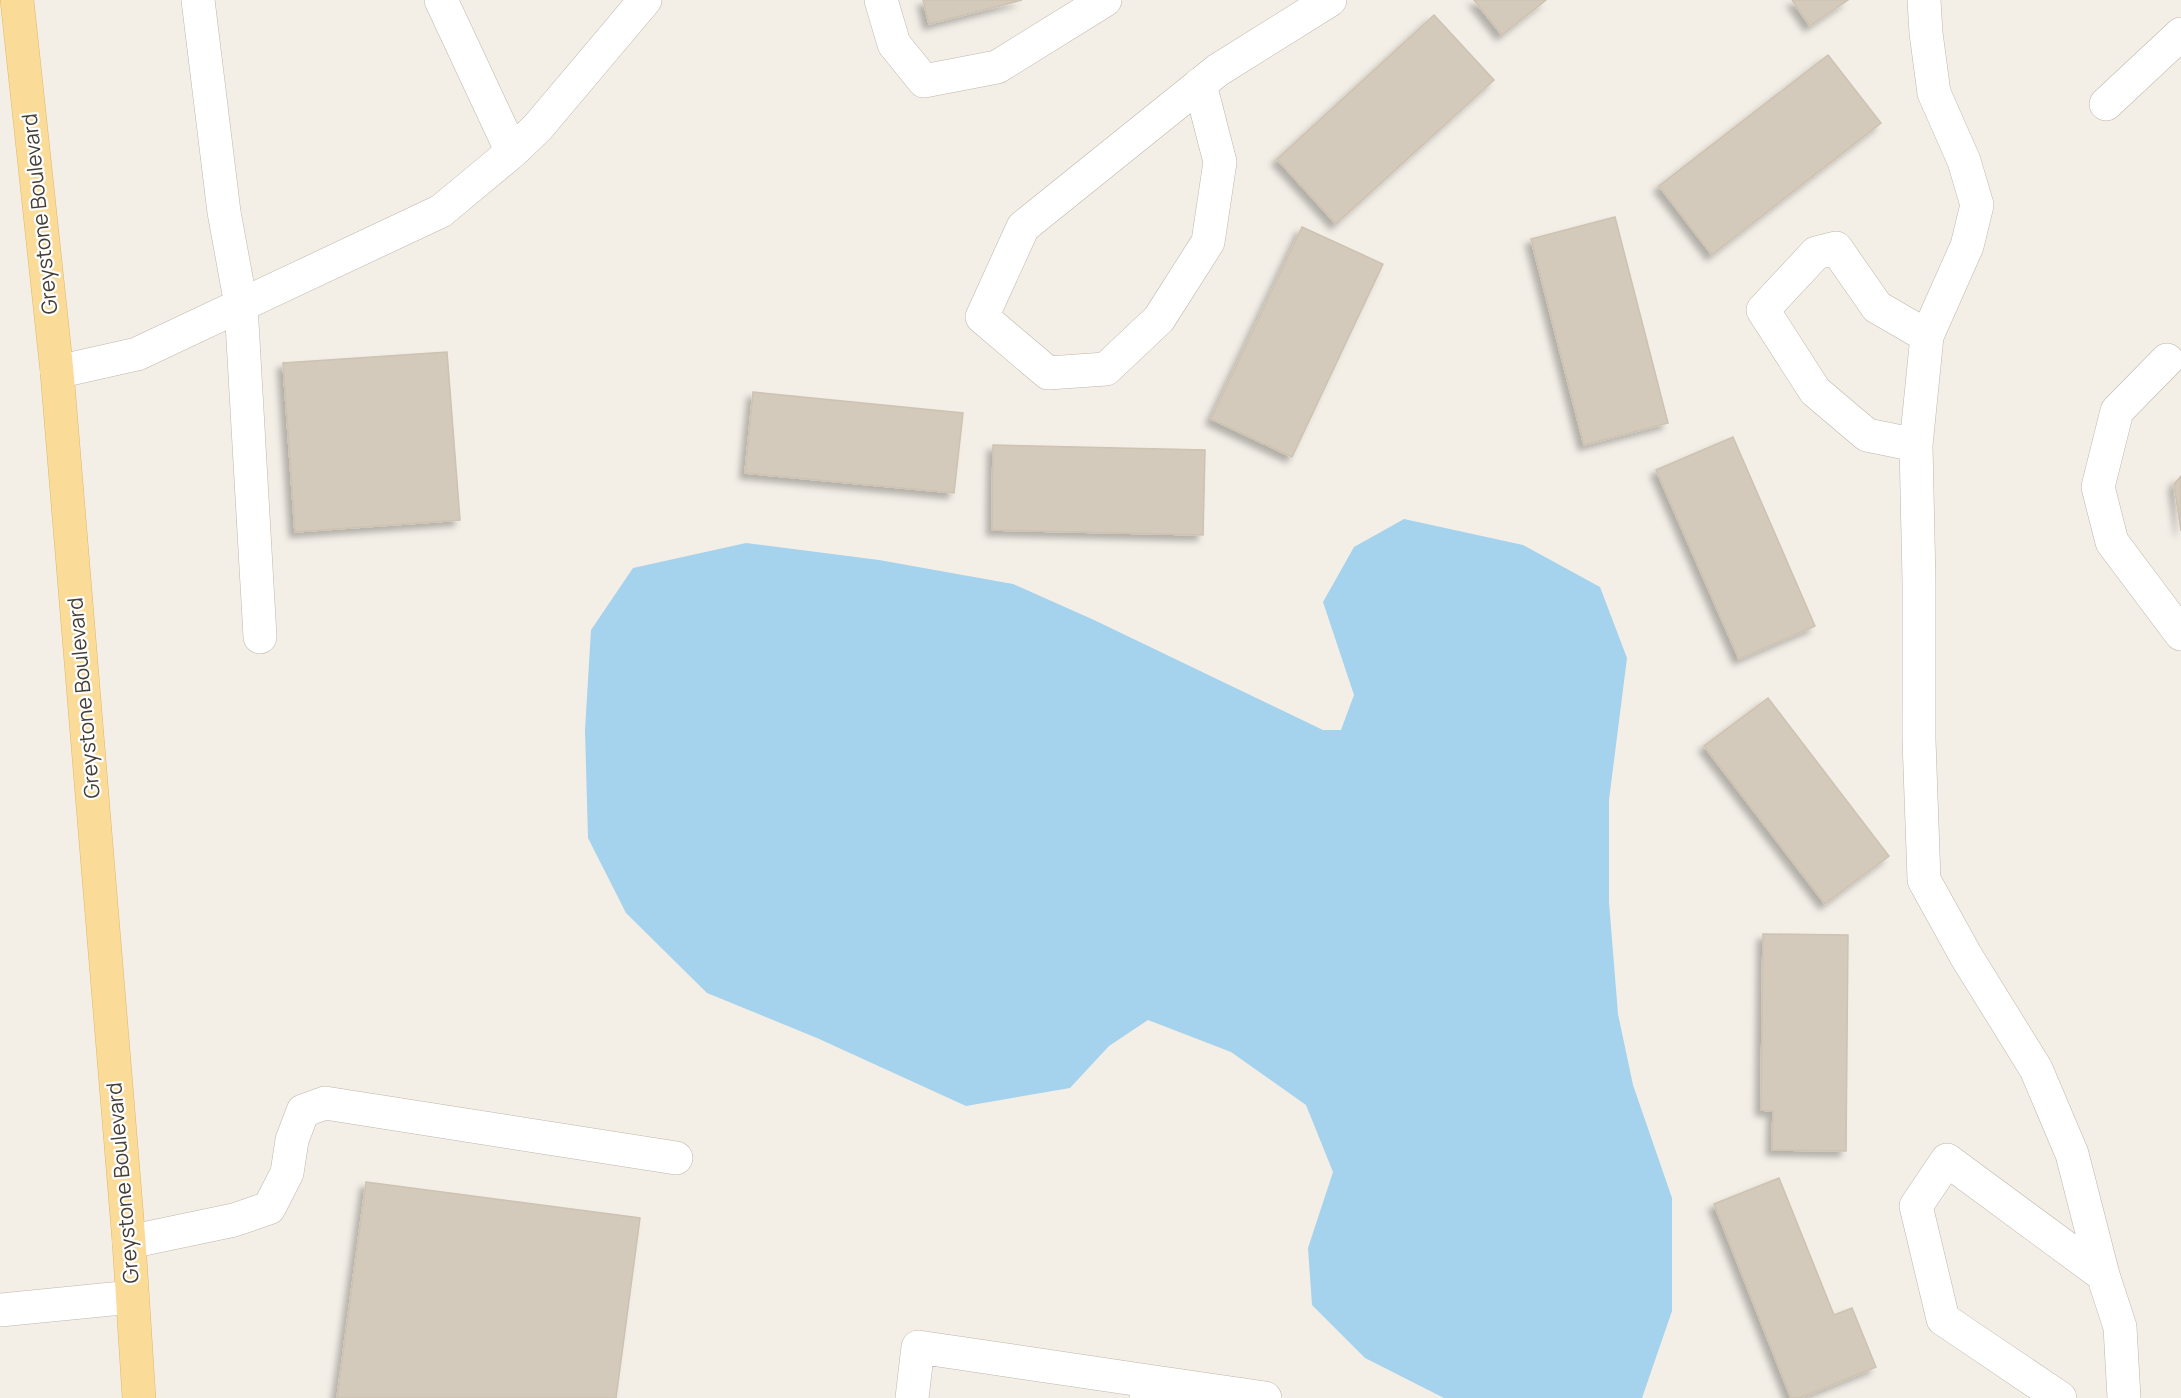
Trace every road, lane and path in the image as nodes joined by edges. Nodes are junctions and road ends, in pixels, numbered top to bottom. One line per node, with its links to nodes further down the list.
1 (16, 0): 16 (main road, Greystone Boulevard)
2 (198, 0): 13 (street)
3 (441, 0): 12 (street)
4 (645, 0): 12 (street)
5 (881, 0): 6 (street)
6 (1105, 0)
7 (1330, 0): 10 (street)
8 (1924, 0): 14 (street)
9 (2181, 34): 11 (street)
10 (1200, 84): 10 (street)
11 (2106, 104)
12 (512, 152): 13 (street)
13 (241, 305): 16 (street); 19 (street)
14 (1928, 336): 17 (street); 17 (street)
15 (2167, 360): 18 (street)
16 (57, 372): 21 (main road, Greystone Boulevard)
17 (1916, 445): 22 (street)
18 (2181, 634)
19 (260, 637)
20 (676, 1158): 21 (street)
21 (129, 1242): 23 (main road, Greystone Boulevard)
22 (2103, 1275): 29 (street); 30 (street)
23 (132, 1297): 24 (street); 26 (main road, Greystone Boulevard)
24 (0, 1311)
25 (1147, 1389): 27 (street); 28 (street)
26 (139, 1398)
27 (912, 1398)
28 (1265, 1398)
29 (2060, 1398)
30 (2124, 1398)

